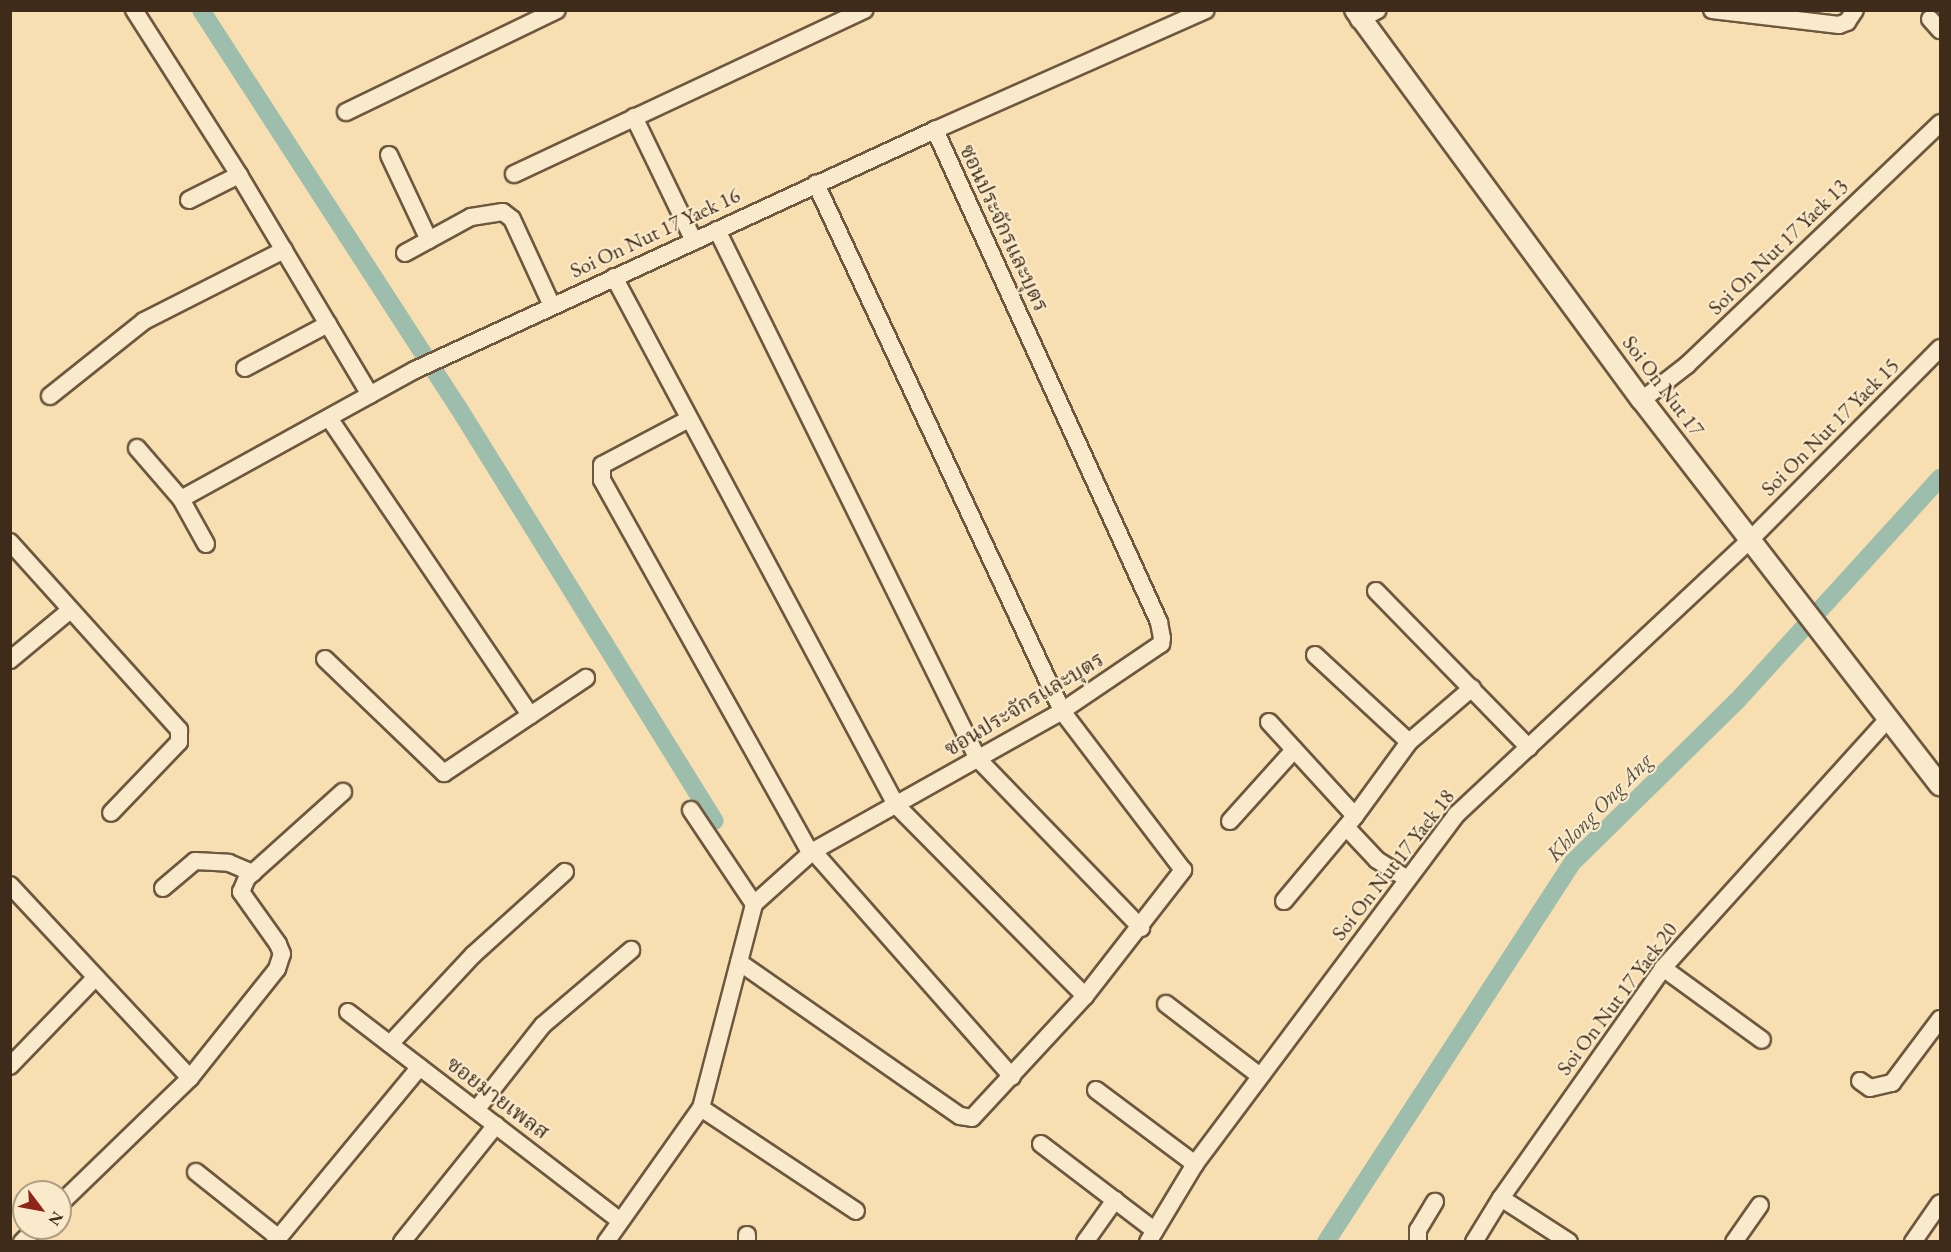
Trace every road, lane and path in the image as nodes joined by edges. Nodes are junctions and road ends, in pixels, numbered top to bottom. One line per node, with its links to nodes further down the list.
1 (134, 10): 15 (street)
2 (557, 10): 9 (street)
3 (864, 10): 10 (street)
4 (1206, 10): 12 (street, Soi On Nut 17 Yaek 16)
5 (1378, 10): 8 (street)
6 (1712, 10): 7 (street)
7 (1855, 10)
8 (1357, 15): 30 (street, Soi On Nut 17)
9 (346, 112)
10 (634, 117): 14 (street); 20 (street)
11 (1941, 123): 30 (street, Soi On Nut 17 Yaek 13)
12 (935, 130): 16 (street, Soi On Nut 17 Yaek 16); 45 (street, ซอนประจักรและบุตร)
13 (389, 155): 19 (street)
14 (514, 174)
15 (239, 175): 17 (street); 21 (street)
16 (816, 184): 18 (street, Soi On Nut 17 Yaek 16); 45 (street)
17 (189, 200)
18 (717, 230): 20 (street, Soi On Nut 17 Yaek 16); 52 (street)
19 (429, 240): 22 (street); 24 (street)
20 (694, 241): 23 (street, Soi On Nut 17 Yaek 16)
21 (285, 250): 25 (street); 29 (street)
22 (405, 253)
23 (614, 277): 24 (street, Soi On Nut 17 Yaek 16); 32 (street)
24 (552, 306): 28 (street, Soi On Nut 17 Yaek 16)
25 (328, 324): 27 (street); 28 (street)
26 (1941, 348): 35 (street, Soi On Nut 17 Yaek 15)
27 (245, 368)
28 (370, 395): 31 (street, Soi On Nut 17 Yaek 16)
29 (50, 396)
30 (1642, 400): 35 (street, Soi On Nut 17)
31 (328, 418): 34 (street, Soi On Nut 17 Yaek 16); 46 (street)
32 (689, 419): 55 (street); 60 (street)
33 (137, 448): 34 (street)
34 (181, 499): 37 (street)
35 (1752, 538): 47 (street, Soi On Nut 17); 50 (street, Soi On Nut 17 Yaek 18)
36 (10, 542): 39 (street)
37 (206, 544)
38 (1376, 591): 44 (street)
39 (69, 611): 42 (street); 57 (street)
40 (1315, 655): 49 (street)
41 (325, 659): 46 (street)
42 (10, 660)
43 (586, 678): 46 (street)
44 (1472, 688): 49 (street); 50 (street)
45 (1062, 711): 52 (street, ซอนประจักรและบุตร); 68 (street)
46 (530, 715)
47 (1888, 719): 53 (street, Soi On Nut 17); 71 (street, Soi On Nut 17 Yaek 20)
48 (1269, 722): 51 (street)
49 (1409, 742): 59 (street)
50 (1529, 748): 63 (street, Soi On Nut 17 Yaek 18)
51 (1294, 750): 58 (street); 59 (street)
52 (978, 759): 55 (street, ซอนประจักรและบุตร); 68 (street)
53 (1941, 785)
54 (343, 792): 62 (street)
55 (896, 805): 60 (street, ซอนประจักรและบุตร); 73 (street)
56 (691, 810): 67 (street)
57 (111, 813)
58 (1230, 821)
59 (1350, 822): 63 (street); 66 (street)
60 (812, 852): 67 (street, ซอนประจักรและบุตร); 82 (street)
61 (565, 872): 78 (street)
62 (253, 873): 65 (street); 83 (street)
63 (1408, 879): 81 (street, Soi On Nut 17 Yaek 18)
64 (10, 885): 72 (street)
65 (163, 888)
66 (1284, 901)
67 (754, 904): 70 (street, ซอนประจักรและบุตร)
68 (1141, 928): 73 (street)
69 (631, 950): 87 (street)
70 (739, 962): 82 (street); 86 (street, ซอนประจักรและบุตร)
71 (1664, 968): 77 (street); 93 (street, Soi On Nut 17 Yaek 20)
72 (94, 979): 79 (street); 83 (street)
73 (1085, 996): 82 (street)
74 (1166, 1004): 81 (street)
75 (348, 1012): 78 (street, ซอยมายเพลส)
76 (1941, 1019): 84 (street)
77 (1762, 1040)
78 (390, 1044): 80 (street, ซอยมายเพลส)
79 (10, 1066)
80 (420, 1067): 87 (street, ซอยมายเพลส); 101 (street)
81 (1260, 1076): 90 (street, Soi On Nut 17 Yaek 18)
82 (1012, 1077)
83 (190, 1078): 92 (street)
84 (1860, 1081)
85 (1096, 1090): 90 (street)
86 (701, 1108): 98 (street); 99 (street, ซอนประจักรและบุตร)
87 (476, 1110): 88 (street, ซอยมายเพลส)
88 (496, 1125): 99 (street, ซอยมายเพลส); 102 (street)
89 (1041, 1144): 94 (street)
90 (1195, 1164): 100 (street, Soi On Nut 17 Yaek 18)
91 (196, 1172): 101 (street)
92 (72, 1192)
93 (1501, 1198): 106 (street, Soi On Nut 17 Yaek 20); 107 (street)
94 (1115, 1200): 100 (street); 104 (street)
95 (1435, 1202): 105 (street)
96 (1941, 1203): 109 (street)
97 (1760, 1205): 108 (street)
98 (856, 1211)
99 (620, 1221): 103 (street, ซอนประจักรและบุตร)
100 (1152, 1236)
101 (277, 1240)
102 (402, 1242)
103 (606, 1242)
104 (1085, 1242)
105 (1418, 1242)
106 (1474, 1242)
107 (1569, 1242)
108 (1734, 1242)
109 (1913, 1242)

